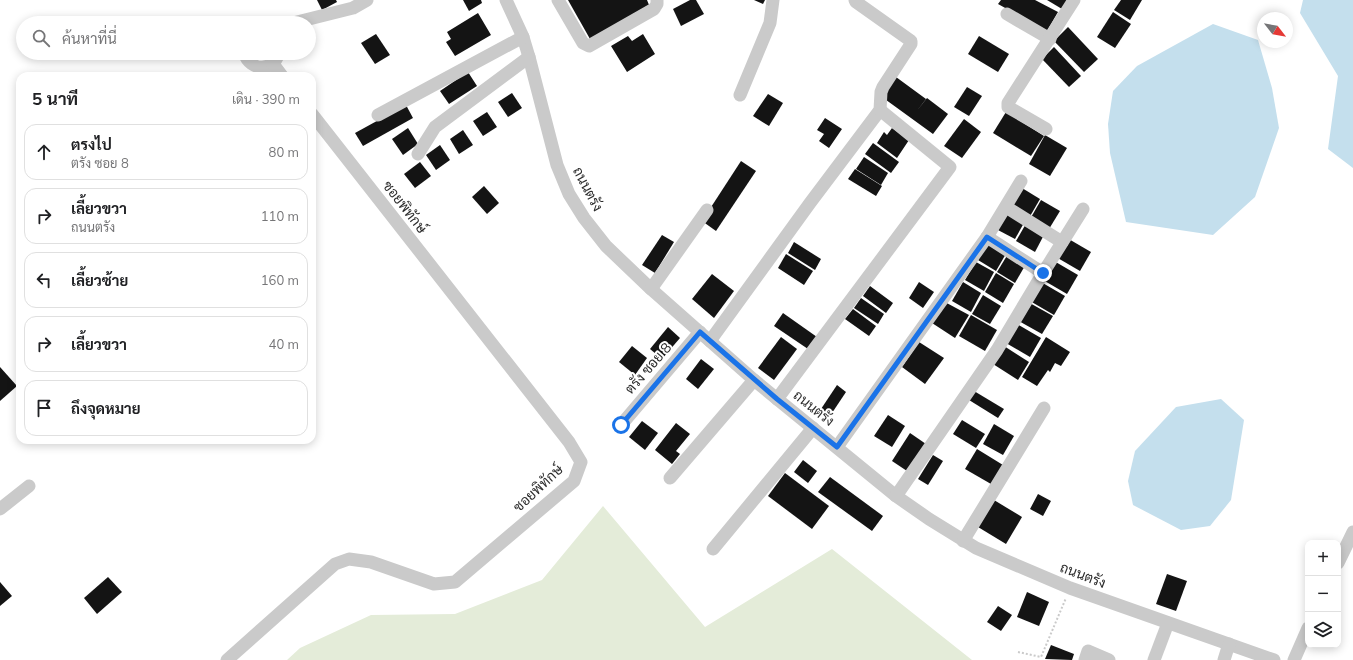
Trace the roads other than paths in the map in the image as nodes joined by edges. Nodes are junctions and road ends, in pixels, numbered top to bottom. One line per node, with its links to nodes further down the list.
1 (367, 0): 8 (street)
2 (506, 0): 11 (street, ถนนตรัง)
3 (558, 0): 4 (street)
4 (657, 0)
5 (773, 0): 18 (street)
6 (855, 0): 19 (street)
7 (1074, 0): 12 (street)
8 (351, 4): 10 (street)
9 (1007, 14): 12 (street)
10 (314, 16)
11 (523, 37): 13 (street, ถนนตรัง); 20 (street)
12 (1050, 38): 22 (street)
13 (529, 57): 23 (street); 31 (street, ถนนตรัง)
14 (248, 60): 15 (street)
15 (273, 60)
16 (277, 60): 17 (street)
17 (281, 72)
18 (740, 95)
19 (880, 110): 32 (street, ตรัง ซอย 8); 34 (street)
20 (378, 115)
21 (316, 119): 50 (street, ซอยพิทักษ์)
22 (1046, 129)
23 (418, 154)
24 (1021, 181): 25 (street)
25 (1006, 207): 28 (street); 29 (street)
26 (1083, 209): 29 (street)
27 (707, 210): 31 (street)
28 (987, 237): 30 (street); 38 (street)
29 (1062, 242): 30 (street)
30 (1043, 273): 41 (street)
31 (651, 289): 32 (street, ถนนตรัง)
32 (705, 337): 33 (street, ถนนตรัง); 36 (street, ตรัง ซอย 8)
33 (754, 380): 34 (street, ถนนตรัง); 39 (street)
34 (777, 399): 37 (street, ถนนตรัง)
35 (1044, 408): 44 (street)
36 (621, 425)
37 (813, 428): 38 (street, ถนนตรัง); 45 (street)
38 (837, 447): 41 (street, ถนนตรัง)
39 (670, 478)
40 (29, 486): 42 (street)
41 (896, 496): 44 (street, ถนนตรัง)
42 (0, 509)
43 (1353, 532): 46 (street)
44 (963, 541): 47 (street, ถนนตรัง)
45 (713, 549)
46 (1341, 557)
47 (1168, 623): 49 (street, ถนนตรัง); 53 (street)
48 (1305, 635): 56 (street)
49 (1229, 644): 54 (street); 55 (street, ถนนตรัง)
50 (227, 660)
51 (1085, 660): 52 (street)
52 (1109, 660)
53 (1154, 660)
54 (1224, 660)
55 (1274, 660)
56 (1294, 660)

